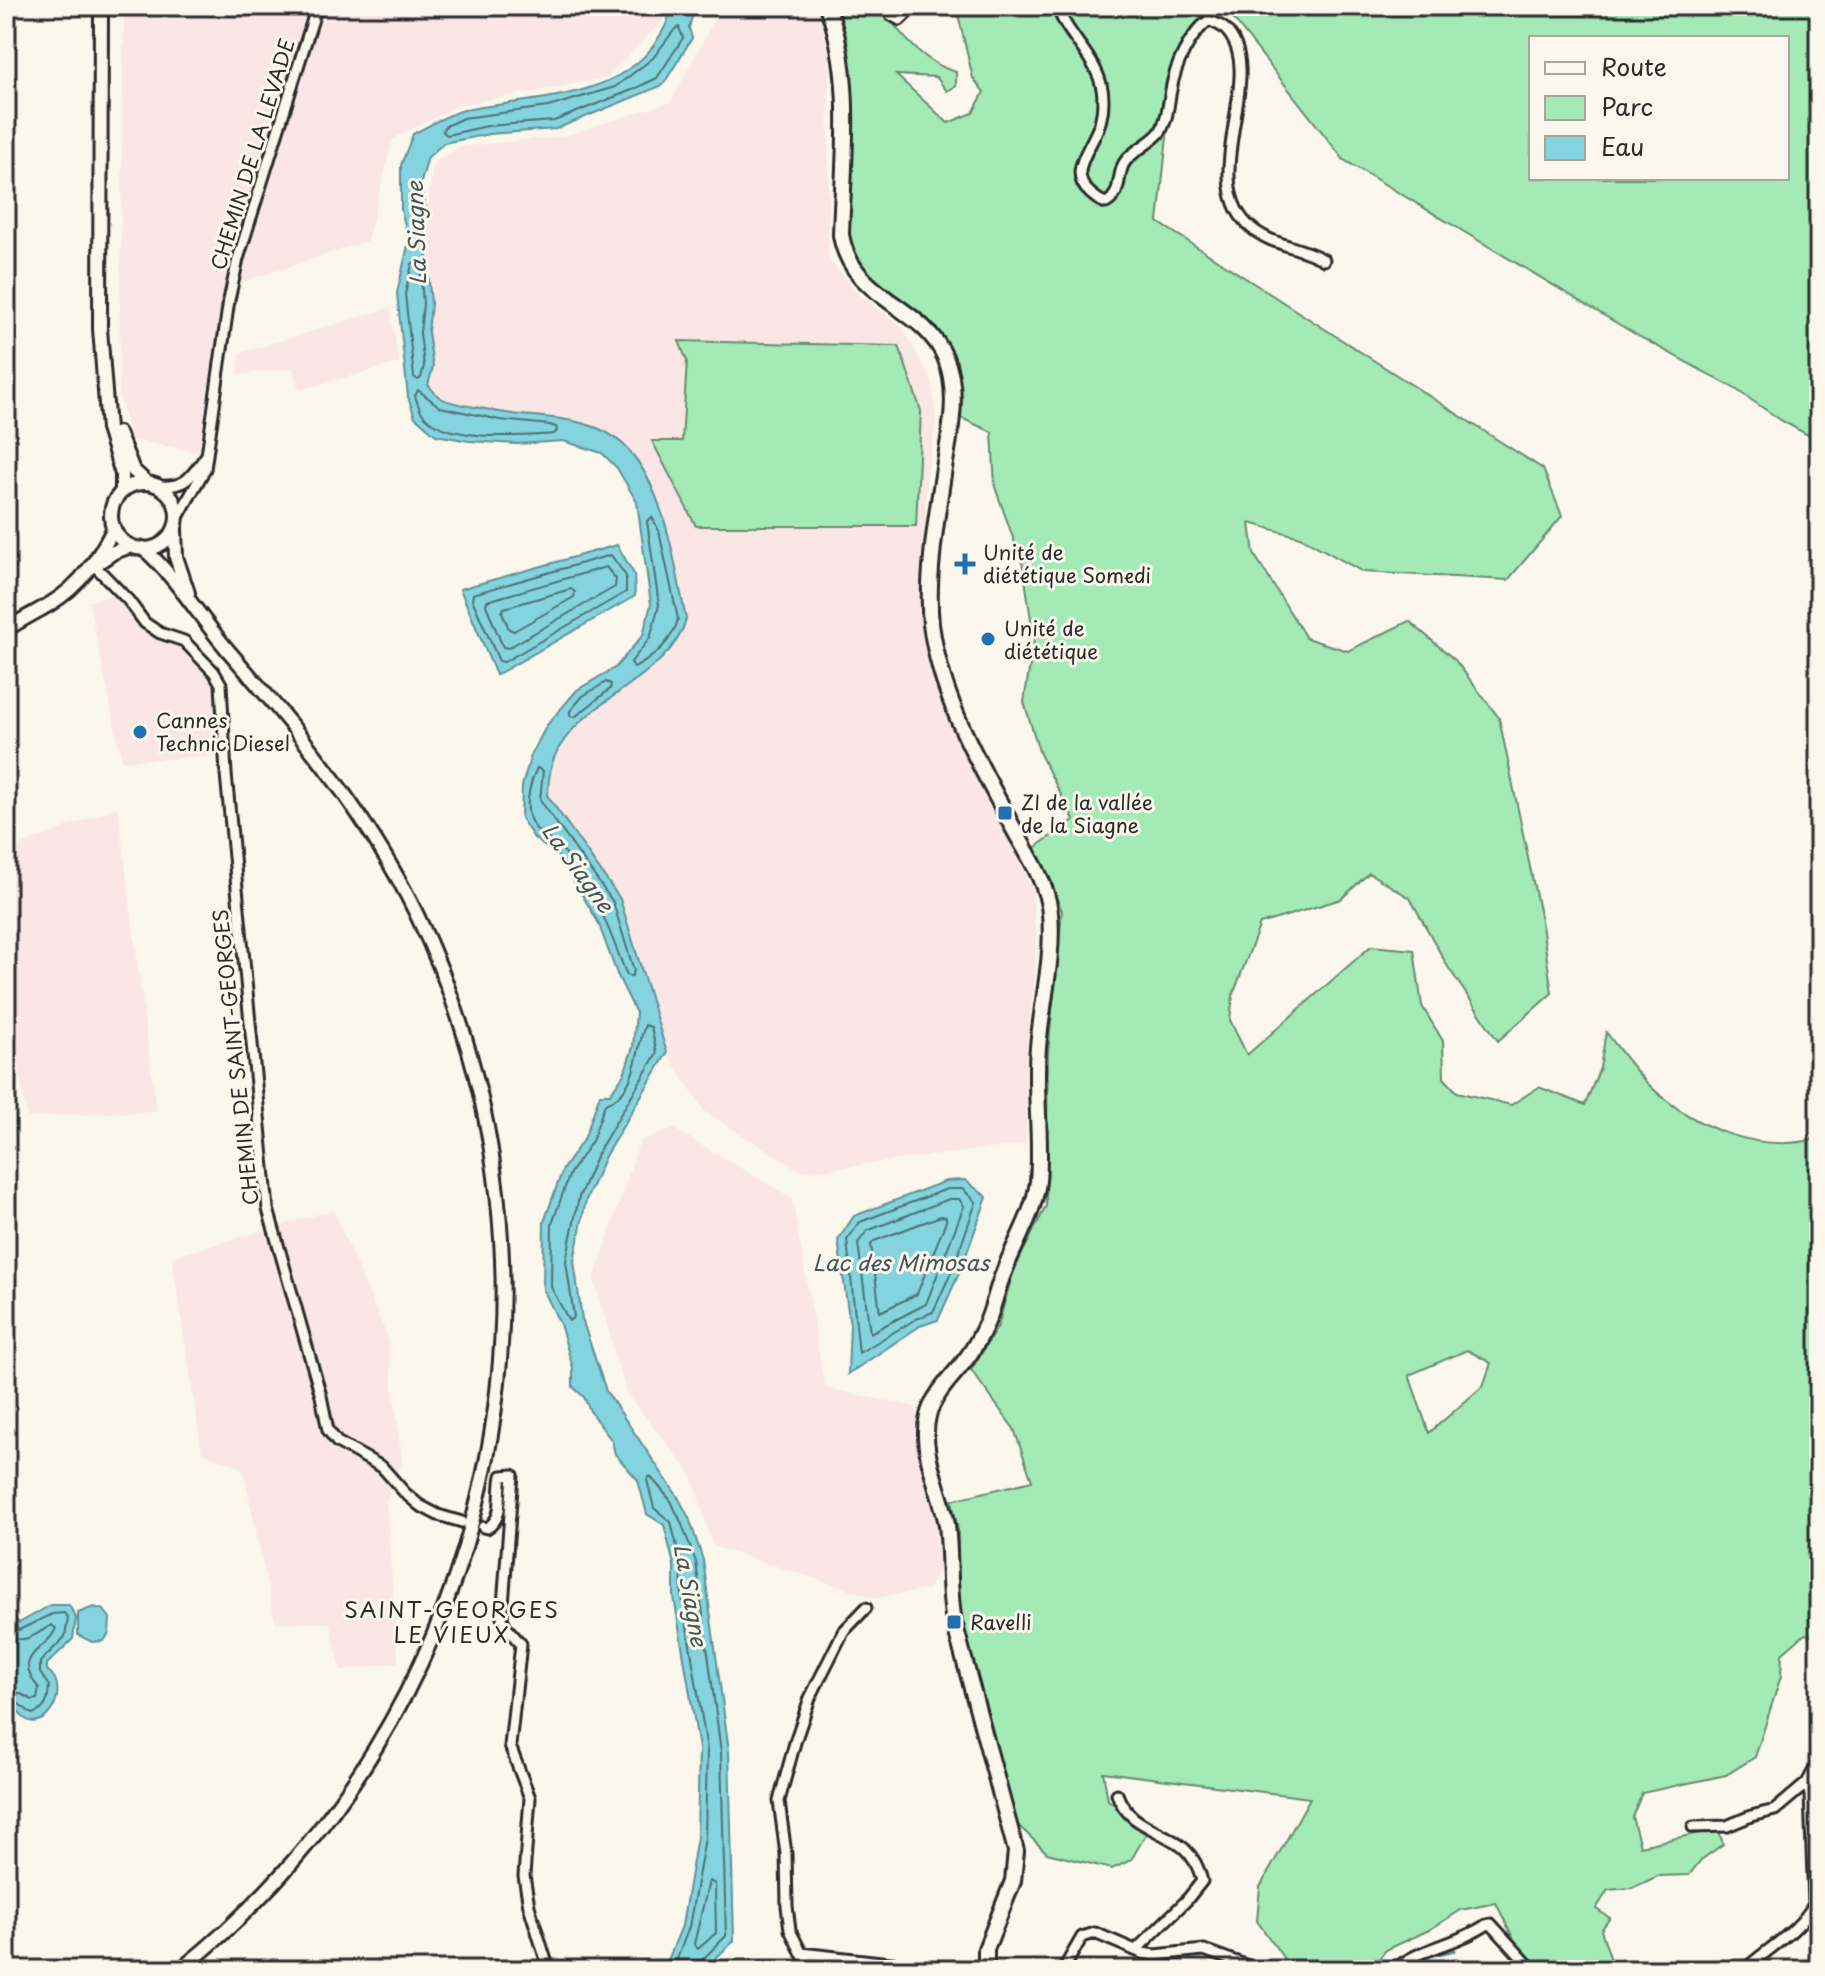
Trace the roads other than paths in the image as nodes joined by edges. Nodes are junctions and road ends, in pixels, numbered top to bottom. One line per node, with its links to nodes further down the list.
1 (101, 6): 8 (street)
2 (317, 6): 9 (street, CHEMIN DE LA LEVADE)
3 (827, 6): 31 (main road)
4 (886, 6): 5 (street)
5 (907, 6)
6 (1057, 6): 7 (street)
7 (1324, 260)
8 (106, 404): 10 (street); 11 (street)
9 (206, 456): 10 (street); 12 (street, CHEMIN DE LA LEVADE)
10 (152, 484): 11 (street); 12 (street)
11 (122, 492): 13 (street)
12 (176, 524): 14 (street); 16 (street)
13 (114, 528): 14 (street); 15 (street)
14 (137, 547): 15 (street); 16 (street)
15 (94, 565): 17 (street); 18 (street, CHEMIN DE SAINT-GEORGES)
16 (199, 614): 27 (street)
17 (6, 630)
18 (462, 1522)
19 (483, 1527): 28 (street)
20 (866, 1608): 26 (street)
21 (1814, 1770): 22 (street)
22 (1807, 1783): 24 (street); 36 (street)
23 (1117, 1794): 25 (street)
24 (1693, 1827)
25 (1137, 1949): 32 (street); 33 (street)
26 (801, 1953): 29 (street); 30 (street)
27 (180, 1970)
28 (549, 1970)
29 (810, 1970)
30 (953, 1970)
31 (986, 1970)
32 (1063, 1970)
33 (1259, 1970)
34 (1394, 1970): 35 (street)
35 (1533, 1970)
36 (1744, 1970)

